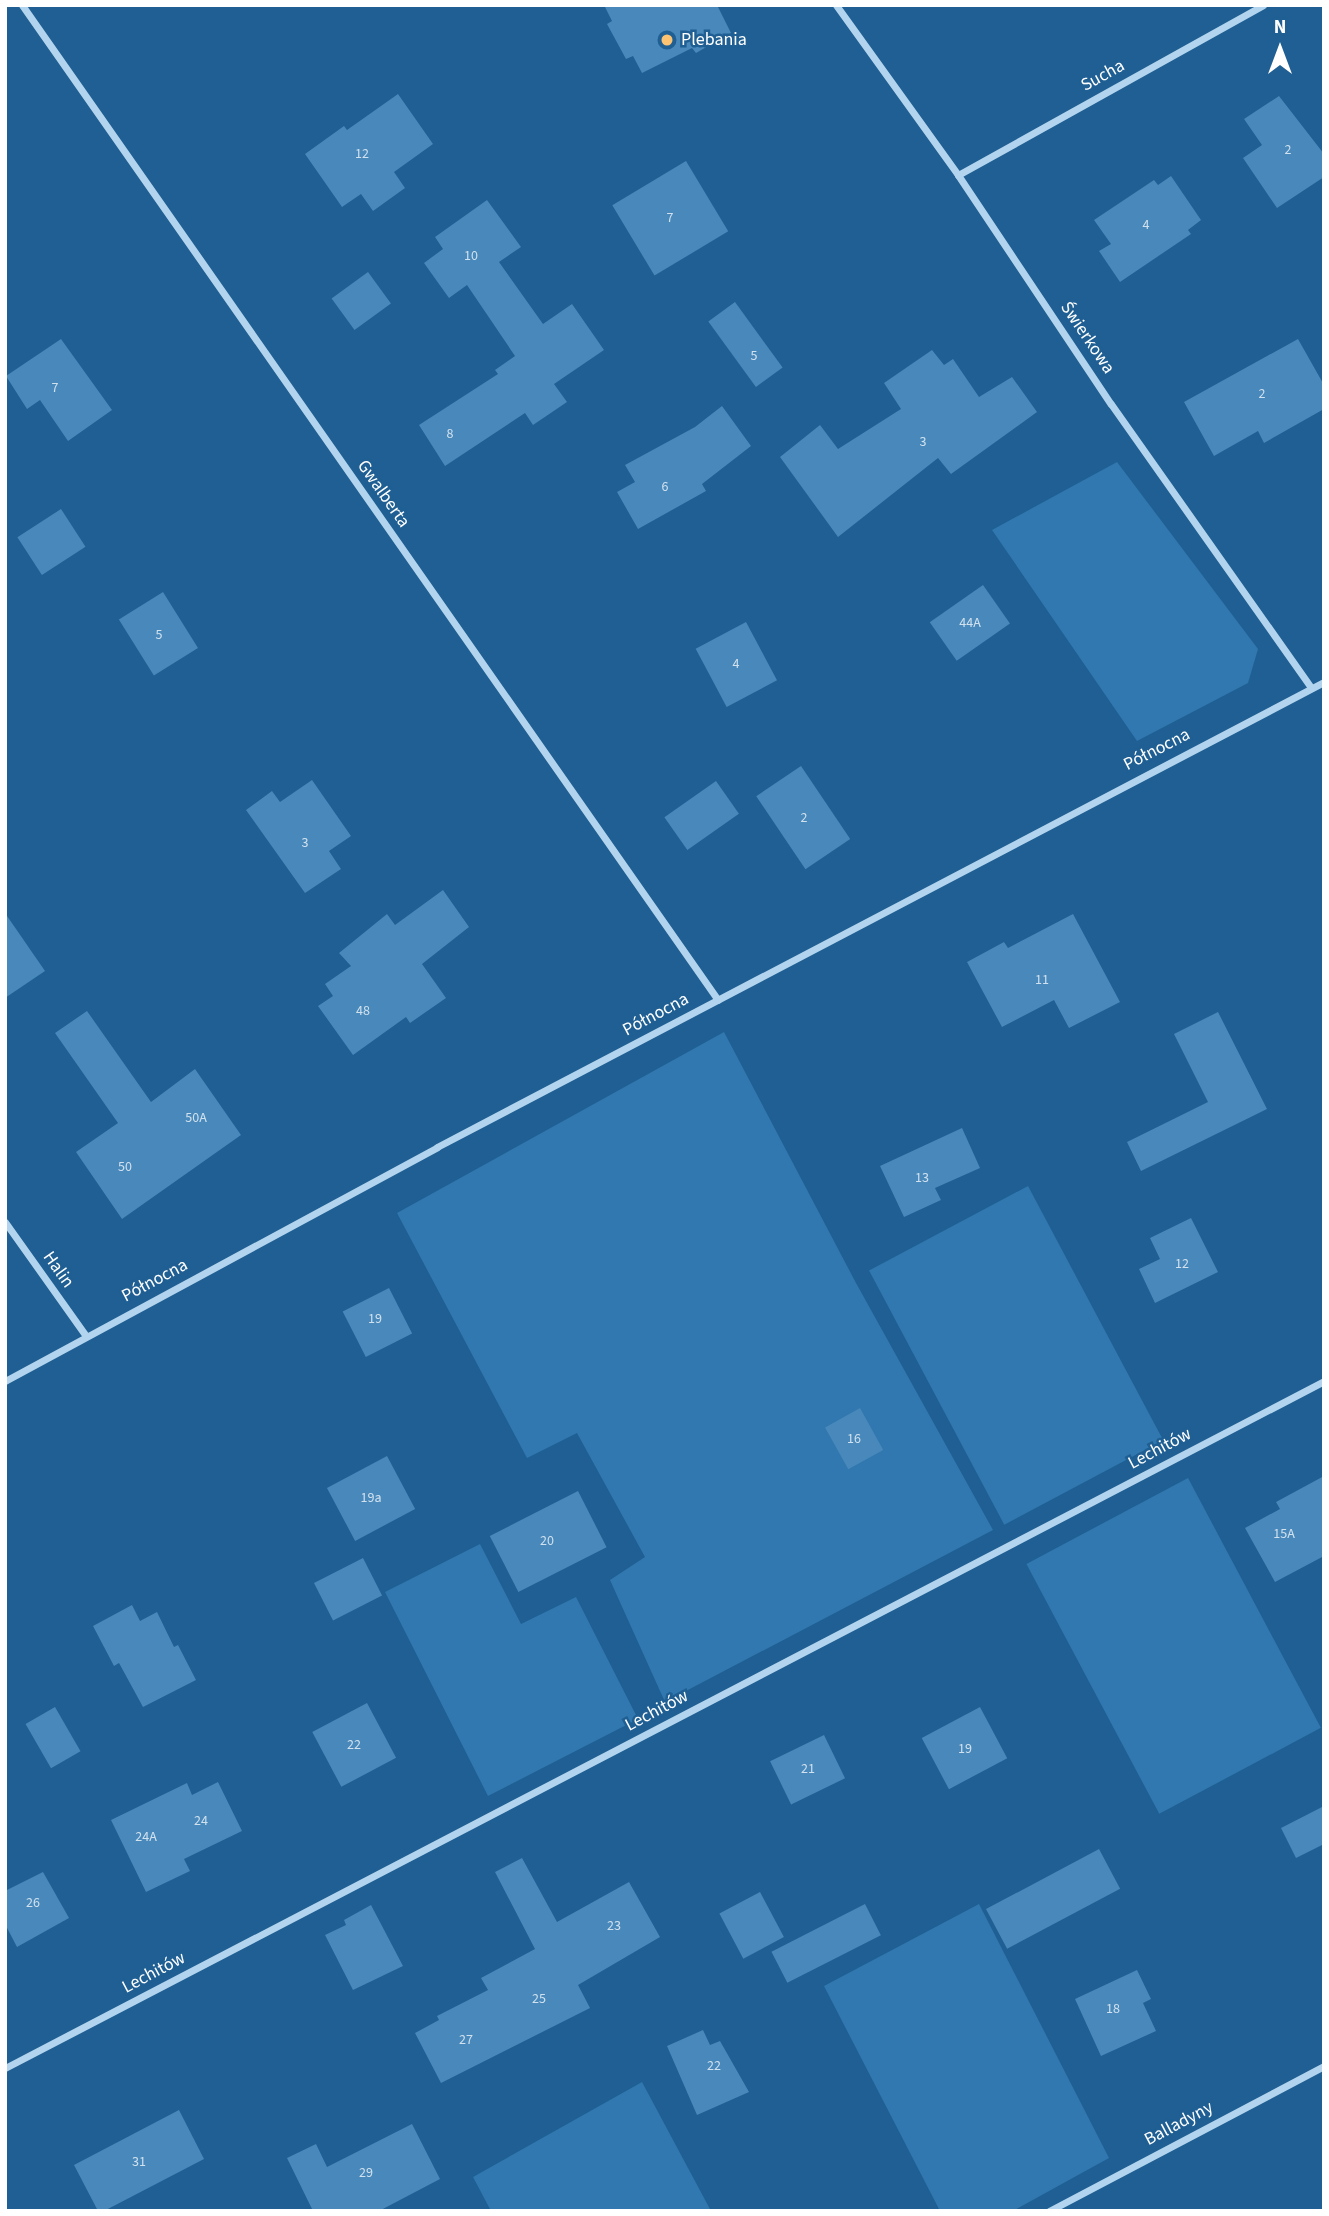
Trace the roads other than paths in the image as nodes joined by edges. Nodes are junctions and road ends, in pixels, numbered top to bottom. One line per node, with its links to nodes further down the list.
1 (22, 5): 7 (street, Gwalberta)
2 (836, 5): 4 (street, Świerkowa)
3 (1263, 5): 4 (street, Sucha)
4 (958, 175): 6 (street, Świerkowa)
5 (1324, 682): 6 (street, Północna)
6 (1311, 688): 7 (street, Północna)
7 (718, 1000): 9 (street, Północna)
8 (5, 1222): 9 (street, Halin)
9 (86, 1336): 10 (street, Północna)
10 (5, 1381)
11 (1324, 1381): 13 (street, Lechitów)
12 (1324, 2066): 14 (street, Balladyny)
13 (5, 2068)
14 (1049, 2211)

